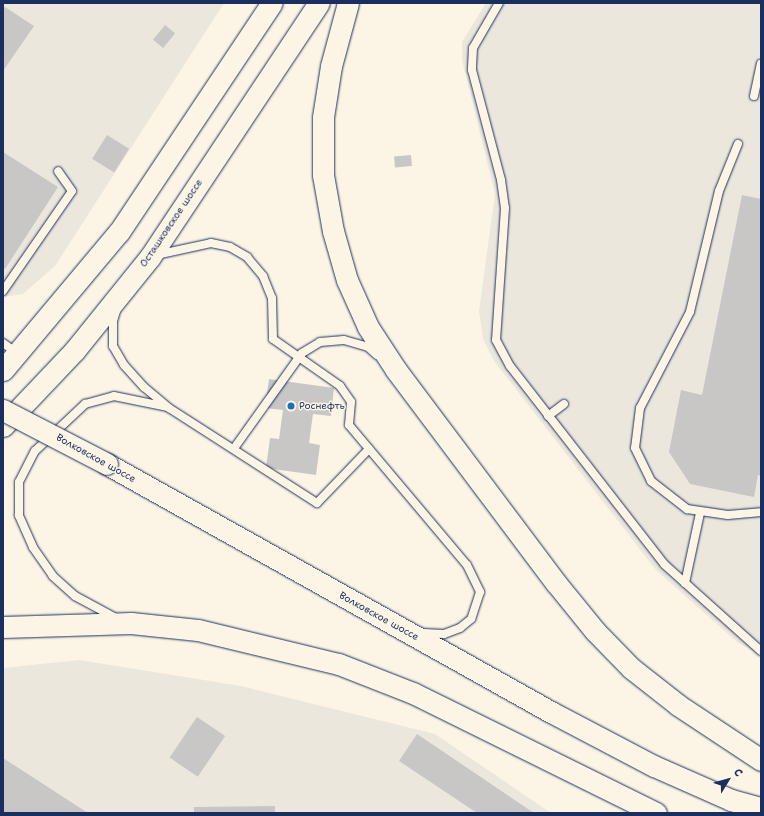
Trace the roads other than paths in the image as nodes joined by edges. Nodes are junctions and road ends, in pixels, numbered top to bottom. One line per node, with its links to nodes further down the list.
1 (272, 3): 12 (main road)
2 (319, 3): 9 (main road, Осташковское шоссе)
3 (348, 3): 15 (main road)
4 (499, 3): 19 (lane)
5 (761, 64): 6 (lane)
6 (754, 96)
7 (738, 144): 23 (lane)
8 (58, 171): 11 (lane)
9 (150, 257): 10 (main road, Осташковское шоссе); 13 (lane)
10 (125, 288): 17 (lane); 20 (main road, Осташковское шоссе)
11 (3, 292)
12 (11, 348): 14 (main road)
13 (298, 358): 15 (lane); 21 (lane); 22 (lane)
14 (3, 370)
15 (396, 370): 30 (main road)
16 (564, 404): 19 (lane)
17 (169, 408): 21 (lane); 26 (lane)
18 (3, 410): 28 (main road, Волковское шоссе, bridge)
19 (548, 416): 25 (lane)
20 (3, 426)
21 (235, 447): 22 (lane)
22 (369, 449): 28 (lane)
23 (700, 512): 24 (lane); 25 (lane)
24 (761, 512)
25 (685, 583): 29 (lane)
26 (131, 623): 27 (main road); 32 (main road)
27 (3, 627)
28 (401, 628): 31 (main road, Волковское шоссе)
29 (761, 651)
30 (761, 760)
31 (761, 808)
32 (656, 813)

